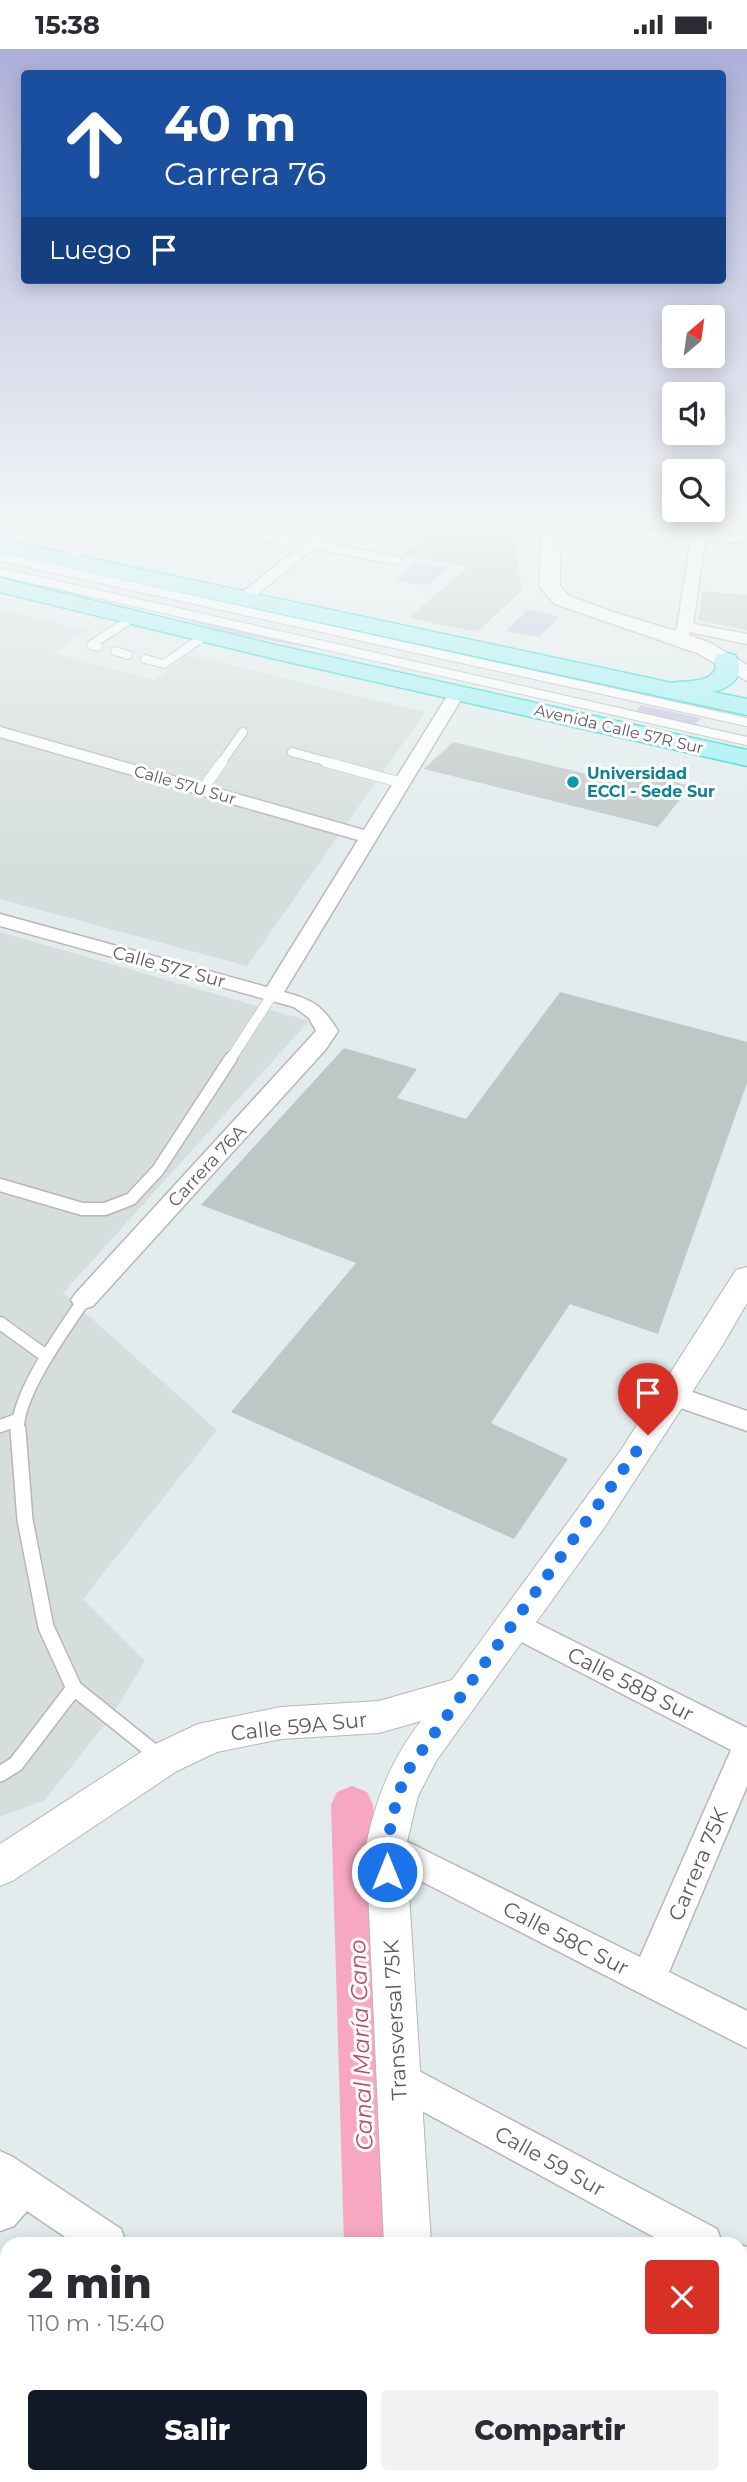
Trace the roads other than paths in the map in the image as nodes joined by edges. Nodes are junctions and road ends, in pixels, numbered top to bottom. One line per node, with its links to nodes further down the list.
1 (99, 640): 8 (lane)
2 (199, 640): 12 (lane)
3 (226, 640): 15 (highway, Avenida Calle 57R Sur)
4 (299, 640): 20 (lane)
5 (374, 640): 17 (lane)
6 (437, 640): 14 (highway)
7 (696, 640): 11 (main road)
8 (98, 647)
9 (115, 651): 10 (lane)
10 (128, 655)
11 (736, 658): 13 (main road); 14 (highway)
12 (145, 659)
13 (747, 675)
14 (658, 687): 16 (highway)
15 (457, 693): 22 (highway, Avenida Calle 57R Sur); 23 (street)
16 (747, 707)
17 (747, 722)
18 (0, 732): 24 (street, Calle 57U Sur)
19 (243, 732): 24 (lane)
20 (747, 741)
21 (292, 752): 23 (lane)
22 (747, 758)
23 (402, 783): 25 (street)
24 (202, 790): 25 (street, Calle 57U Sur)
25 (369, 837): 27 (street)
26 (0, 920): 27 (street, Calle 57Z Sur)
27 (272, 995): 28 (street, Calle 57Z Sur); 29 (lane)
28 (327, 1031): 31 (street, Carrera 76A)
29 (0, 1185)
30 (747, 1277): 32 (street, Transversal 75K)
31 (84, 1300): 34 (lane)
32 (738, 1313): 35 (street, Transversal 75K)
33 (0, 1323): 34 (lane)
34 (46, 1356): 36 (lane)
35 (675, 1396): 37 (street); 39 (street, Transversal 75K)
36 (17, 1420): 38 (lane); 40 (lane)
37 (747, 1422)
38 (0, 1426)
39 (515, 1624): 41 (street, Transversal 75K); 42 (street, Calle 58B Sur)
40 (74, 1688): 44 (lane); 45 (lane)
41 (464, 1693): 44 (street, Calle 59A Sur); 46 (street, Transversal 75K)
42 (747, 1743)
43 (747, 1749): 48 (street, Carrera 75K)
44 (163, 1759): 47 (street, Calle 59A Sur)
45 (0, 1774)
46 (386, 1846): 48 (street, Calle 58C Sur); 50 (street, Transversal 75K)
47 (0, 1867)
48 (648, 1980): 49 (street, Calle 58C Sur)
49 (747, 2030)
50 (398, 2078): 53 (street, Transversal 75K); 54 (street, Calle 59 Sur)
51 (8, 2189): 52 (street)
52 (96, 2237)
53 (407, 2237)
54 (692, 2237)

